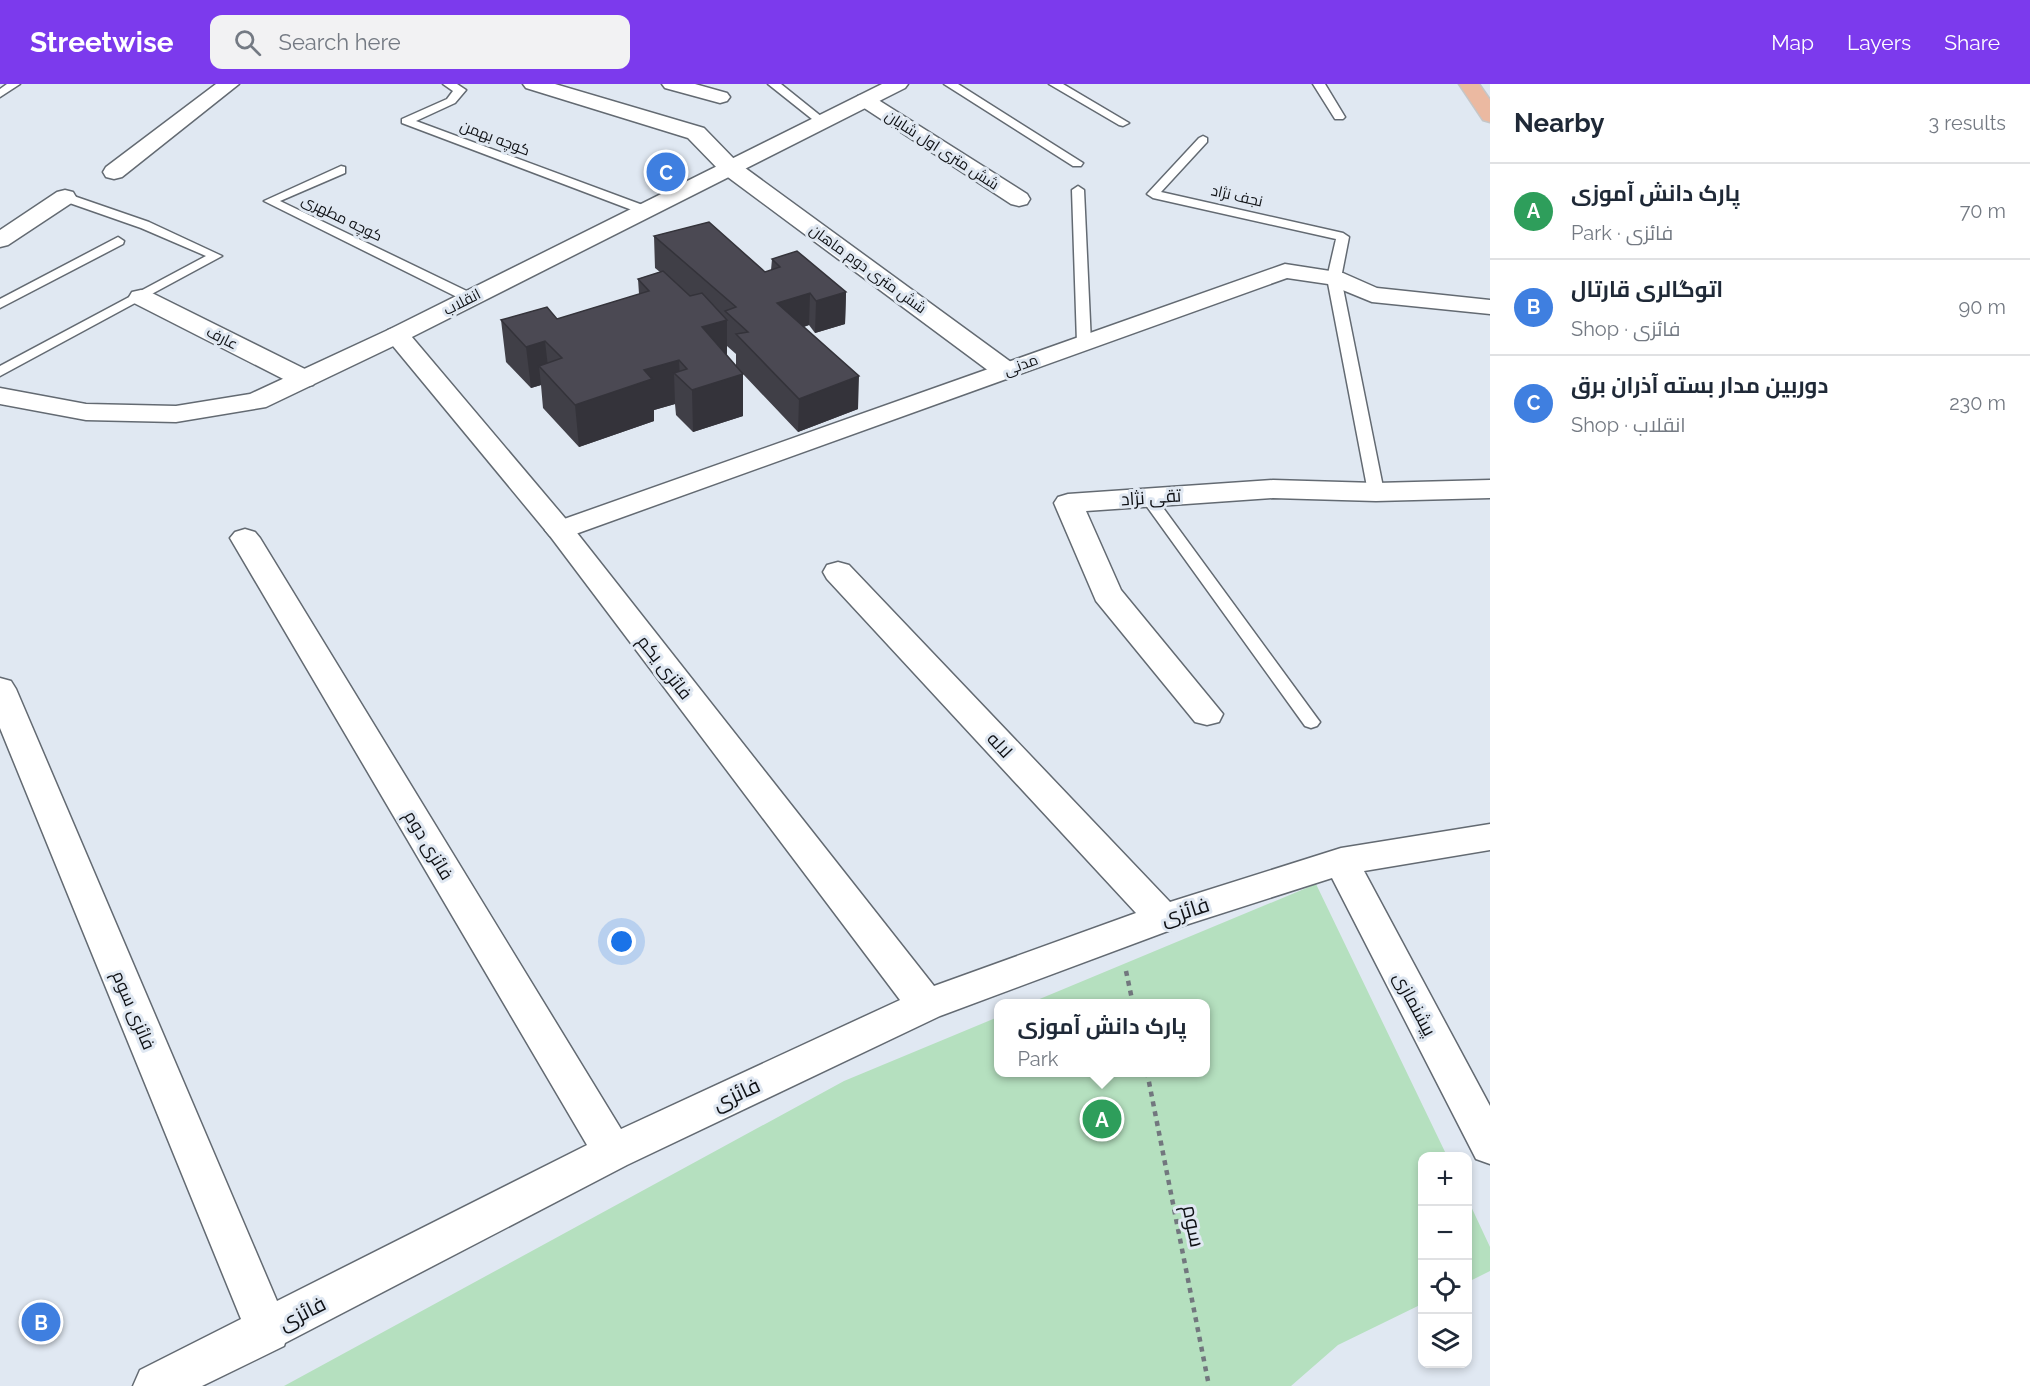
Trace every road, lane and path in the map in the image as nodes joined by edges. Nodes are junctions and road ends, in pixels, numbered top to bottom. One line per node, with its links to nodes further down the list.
1 (14, 84): 12 (lane)
2 (229, 84): 23 (street)
3 (449, 84): 27 (lane, کوچه بهمن)
4 (533, 84): 21 (street, شش متری دوم ماهان)
5 (672, 84): 13 (street)
6 (774, 84): 17 (lane)
7 (898, 84): 14 (street, انقلاب)
8 (950, 84): 20 (lane)
9 (1055, 84): 18 (lane)
10 (1319, 84): 16 (lane)
11 (1469, 84): 15 (main road)
12 (0, 94)
13 (720, 98)
14 (865, 100): 17 (street, انقلاب); 26 (street, شش متری اول شایان)
15 (1490, 116)
16 (1339, 117)
17 (821, 121): 21 (street, انقلاب)
18 (1123, 123)
19 (1203, 140): 30 (lane, نجف نژاد)
20 (1077, 163)
21 (729, 167): 27 (street, انقلاب); 37 (street, شش متری دوم ماهان)
22 (341, 170): 32 (lane, کوچه مطهری)
23 (114, 172)
24 (1078, 190): 36 (lane)
25 (65, 197): 28 (street); 31 (lane)
26 (1019, 199)
27 (644, 210): 32 (street, انقلاب)
28 (0, 240)
29 (118, 241): 33 (lane)
30 (1334, 278): 34 (street, مدنی); 36 (street, مدنی); 42 (lane)
31 (141, 297): 38 (lane); 39 (street, عارف)
32 (470, 298): 35 (street, انقلاب)
33 (0, 304)
34 (1490, 307)
35 (397, 335): 39 (street, انقلاب); 44 (street, فائزی یکم)
36 (1084, 343): 37 (street, مدنی)
37 (1006, 371): 44 (street, مدنی)
38 (0, 372)
39 (304, 379): 40 (street, انقلاب)
40 (0, 396)
41 (1490, 489): 42 (street, تقی نژاد)
42 (1376, 492): 43 (street, تقی نژاد)
43 (1149, 497): 48 (street, تقی نژاد); 49 (lane)
44 (560, 530): 53 (street, فائزی یکم)
45 (245, 538): 56 (street, فائزی دوم)
46 (838, 572): 52 (street, لاله)
47 (0, 690): 57 (street, فائزی سوم)
48 (1207, 714)
49 (1311, 722)
50 (1490, 837): 51 (street, فائزی)
51 (1341, 861): 52 (street, فائزی); 55 (street, پیشنمازی)
52 (1163, 918): 53 (street, فائزی)
53 (926, 1005): 56 (street, فائزی)
54 (1148, 1077): 59 (path, سوم)
55 (1490, 1146)
56 (613, 1152): 57 (street, فائزی)
57 (268, 1330): 58 (street, فائزی)
58 (156, 1386)
59 (1209, 1386)

